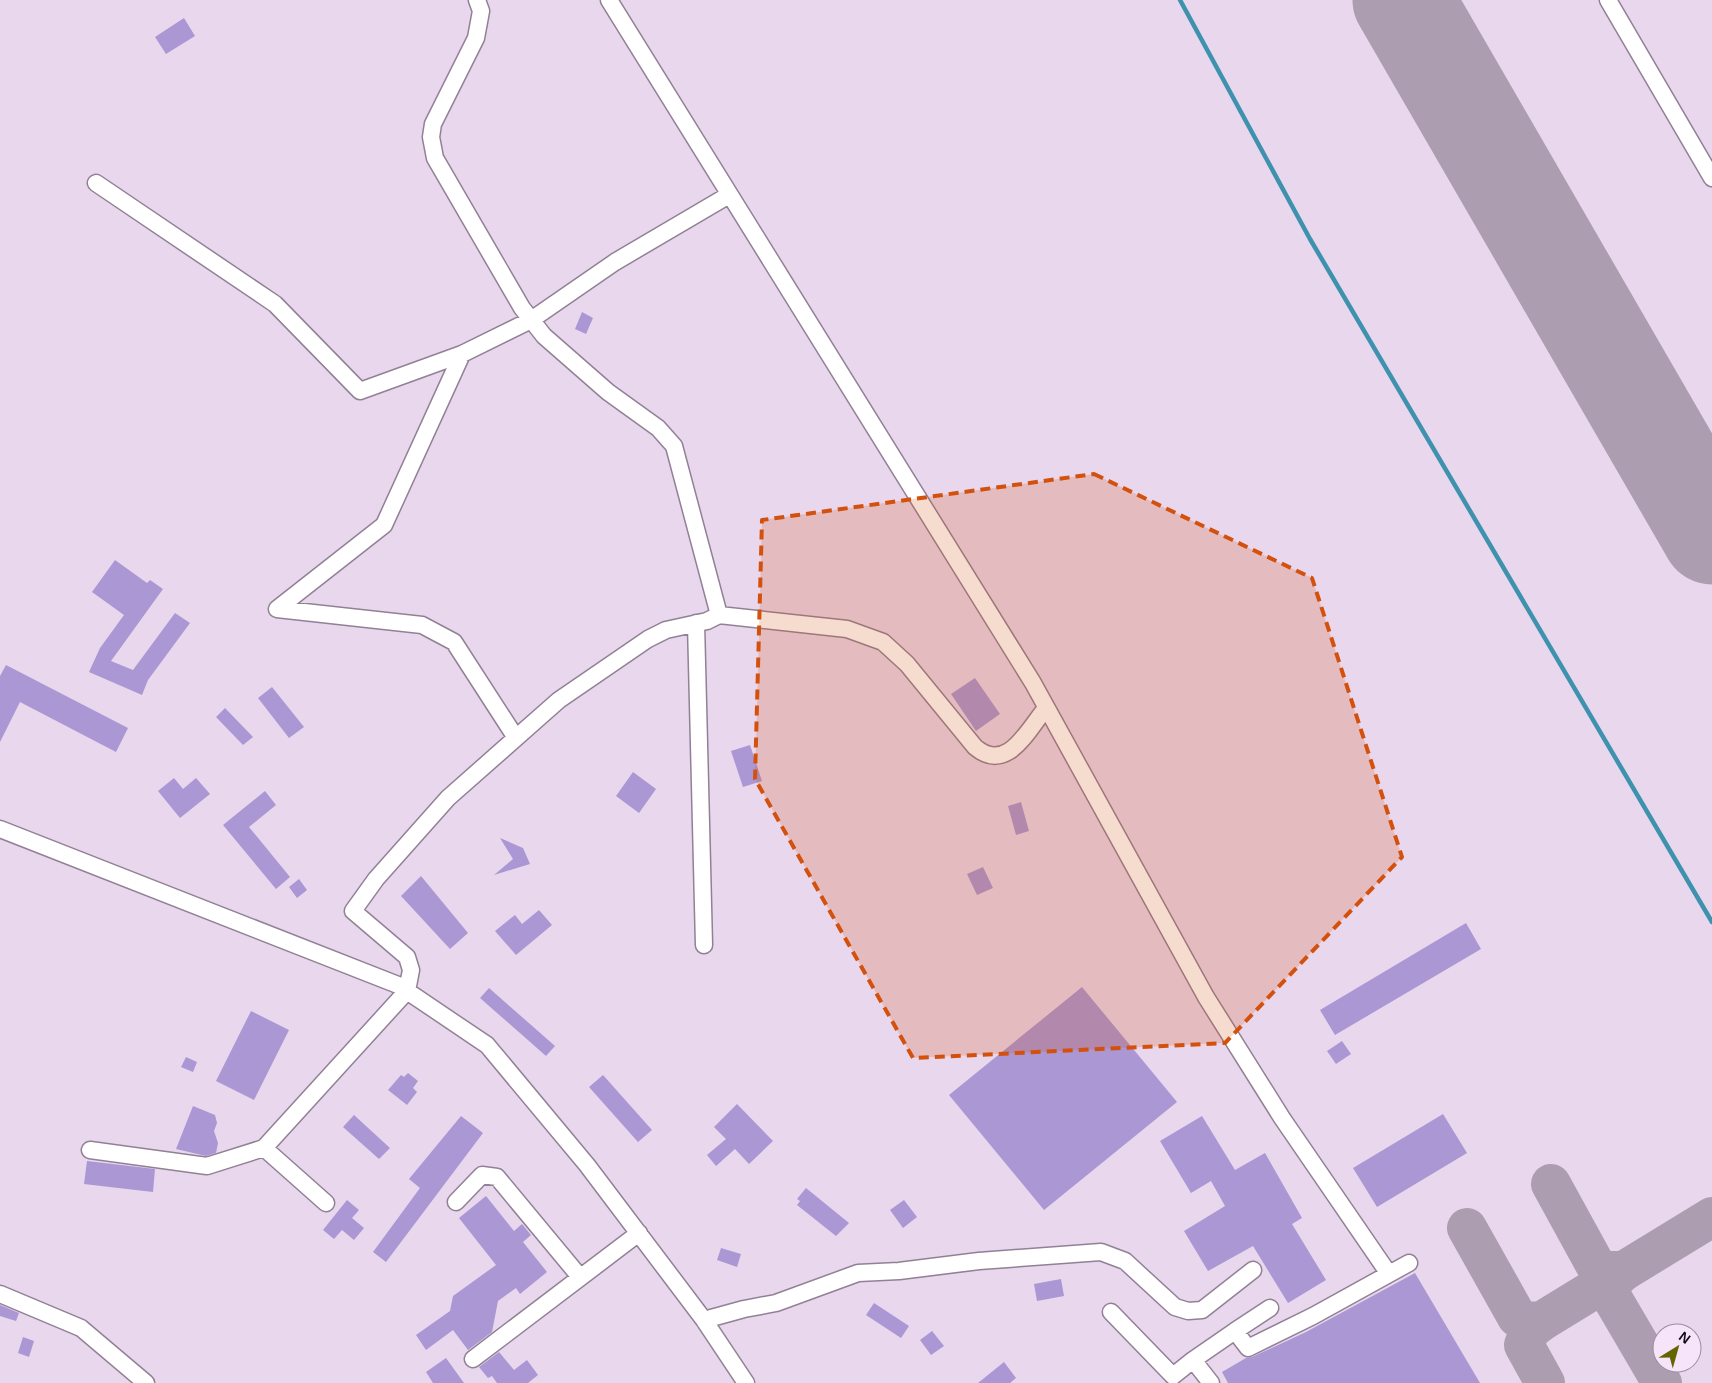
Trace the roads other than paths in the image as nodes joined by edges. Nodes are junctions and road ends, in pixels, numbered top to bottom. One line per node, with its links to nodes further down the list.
1 (477, 0): 7 (street)
2 (609, 0): 6 (street)
3 (1608, 0): 4 (street)
4 (1712, 178)
5 (96, 183): 8 (street)
6 (729, 195): 7 (street); 11 (street)
7 (531, 320): 8 (street); 9 (street)
8 (462, 354): 12 (street)
9 (719, 615): 10 (street); 11 (street)
10 (696, 623): 12 (street); 14 (street)
11 (1046, 708): 23 (street)
12 (516, 738): 15 (street)
13 (0, 829): 15 (street)
14 (704, 944)
15 (407, 991): 16 (street); 20 (street)
16 (264, 1148): 17 (street); 19 (street)
17 (90, 1150)
18 (456, 1202): 24 (street)
19 (326, 1203)
20 (639, 1234): 24 (street); 28 (street)
21 (1409, 1263): 23 (street)
22 (1253, 1270): 28 (street)
23 (1389, 1274): 29 (street)
24 (580, 1277): 30 (street)
25 (0, 1294): 32 (street)
26 (1270, 1308): 29 (street)
27 (1111, 1312): 31 (street)
28 (704, 1320): 33 (street)
29 (1235, 1331): 31 (street)
30 (473, 1359)
31 (1193, 1360): 34 (street)
32 (146, 1383)
33 (746, 1383)
34 (1211, 1383)

